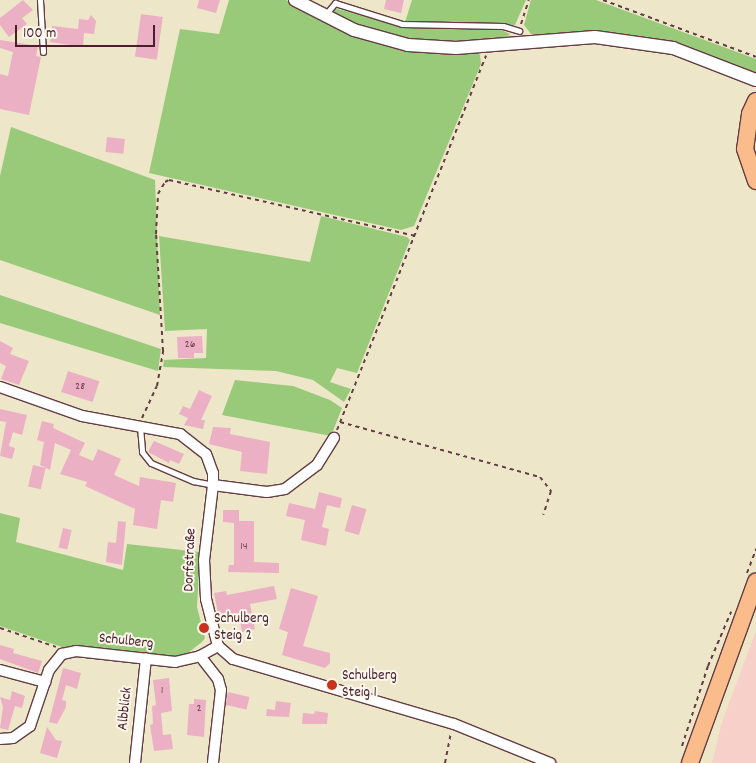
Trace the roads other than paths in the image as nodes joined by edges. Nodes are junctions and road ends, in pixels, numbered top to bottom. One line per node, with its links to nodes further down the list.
1 (40, 0): 5 (lane)
2 (300, 2): 3 (street)
3 (324, 16): 4 (lane); 6 (street)
4 (519, 31)
5 (43, 52)
6 (756, 80)
7 (756, 101): 8 (main road)
8 (756, 181)
9 (0, 387): 10 (street, Dorfstraße)
10 (140, 427): 12 (lane); 12 (street, Dorfstraße)
11 (334, 438): 12 (street)
12 (213, 485): 14 (street, Dorfstraße)
13 (751, 578): 20 (main road)
14 (218, 646): 15 (street, Schulberg); 23 (street)
15 (200, 656): 16 (street, Schulberg); 22 (street)
16 (146, 659): 18 (street, Schulberg); 21 (street, Albblick)
17 (0, 670): 18 (street)
18 (45, 682): 19 (street)
19 (0, 739)
20 (685, 758)
21 (135, 763)
22 (213, 763)
23 (550, 763)

